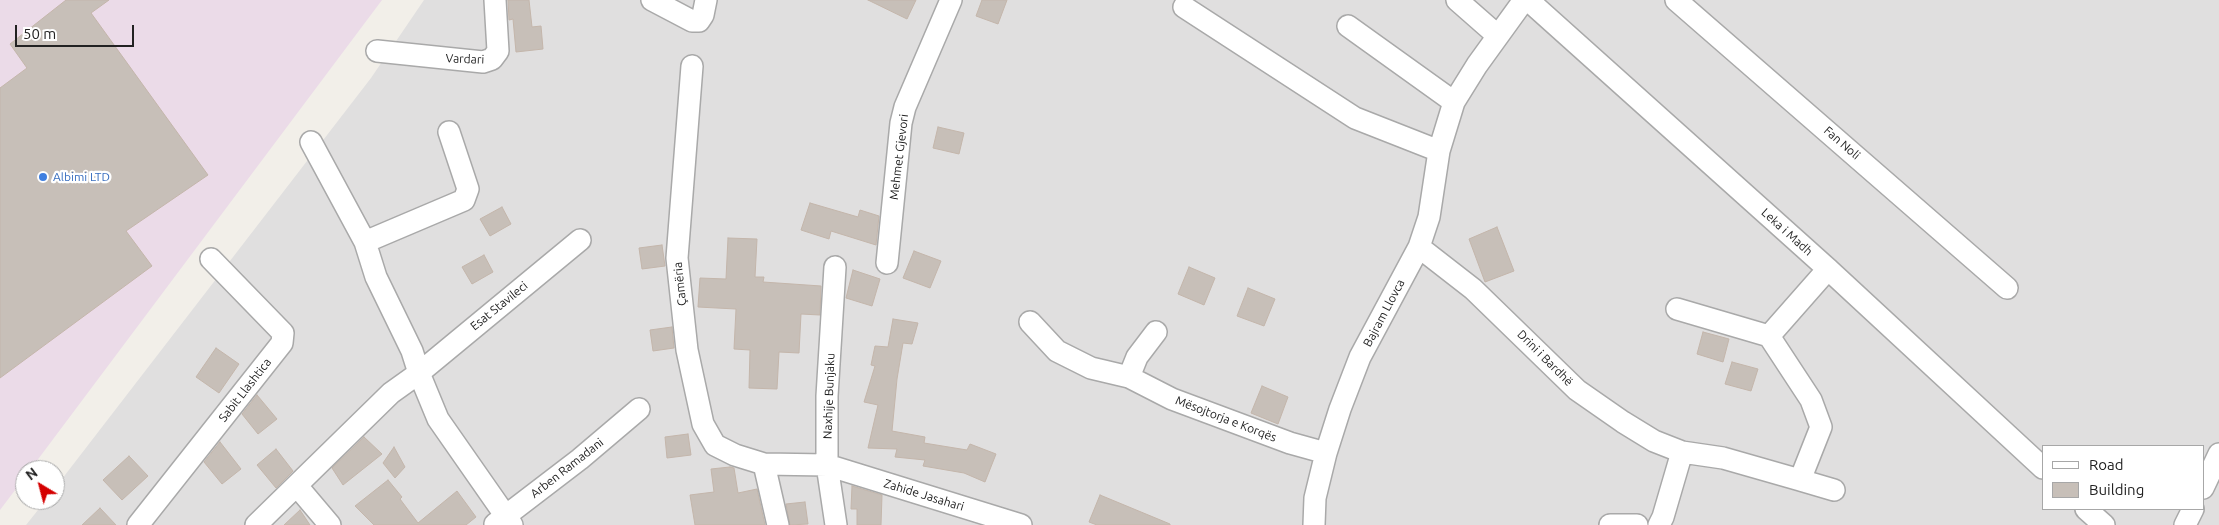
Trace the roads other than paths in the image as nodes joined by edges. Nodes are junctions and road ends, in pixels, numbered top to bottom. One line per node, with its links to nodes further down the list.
1 (495, 0): 11 (street, Vardari)
2 (652, 0): 3 (street)
3 (706, 0)
4 (951, 0): 21 (street, Mehmet Gjevori)
5 (1457, 0): 10 (street)
6 (1526, 0): 10 (street, Bajram Llovca); 23 (street, Leka i Madh)
7 (1676, 0): 24 (street, Fan Noli)
8 (1184, 7): 16 (street)
9 (1348, 26): 13 (street)
10 (1498, 36): 13 (street, Bajram Llovca)
11 (376, 51)
12 (692, 66): 35 (street, Çamëria)
13 (1454, 102): 16 (street, Bajram Llovca)
14 (449, 132): 18 (street)
15 (311, 142): 18 (street)
16 (1439, 151): 19 (street, Bajram Llovca)
17 (580, 240): 29 (street, Esat Stavileci)
18 (365, 242): 29 (street)
19 (1419, 247): 32 (street, Drini i Bardhë); 33 (street, Bajram Llovca)
20 (211, 259): 45 (street, Sabit Llashtica)
21 (887, 263)
22 (835, 267): 36 (street, Naxhije Bunjaku)
23 (1828, 270): 28 (street); 37 (street, Leka i Madh)
24 (2007, 288)
25 (1677, 309): 28 (street)
26 (1030, 322): 30 (street, Mësojtorja e Korqës)
27 (1156, 332): 30 (street)
28 (1768, 336): 38 (street)
29 (419, 374): 39 (street, Esat Stavileci); 44 (street)
30 (1129, 377): 33 (street, Mësojtorja e Korqës)
31 (639, 409): 44 (street, Arben Ramadani)
32 (1682, 452): 38 (street, Drini i Bardhë); 54 (street)
33 (1326, 454): 51 (street, Bajram Llovca)
34 (2219, 454): 40 (street)
35 (764, 464): 36 (street, Çamëria); 48 (street)
36 (827, 465): 49 (street, Naxhije Bunjaku); 50 (street, Zahide Jasahari)
37 (2042, 467)
38 (1800, 480): 41 (street, Drini i Bardhë)
39 (297, 486): 46 (street, Esat Stavileci); 47 (street)
40 (2204, 486)
41 (1834, 490)
42 (2087, 510): 55 (street)
43 (2192, 510): 56 (street)
44 (504, 522)
45 (138, 525)
46 (256, 525)
47 (330, 525)
48 (778, 525)
49 (836, 525)
50 (1021, 525)
51 (1314, 525)
52 (1610, 525): 53 (street)
53 (1637, 525)
54 (1659, 525)
55 (2104, 525)
56 (2185, 525)

